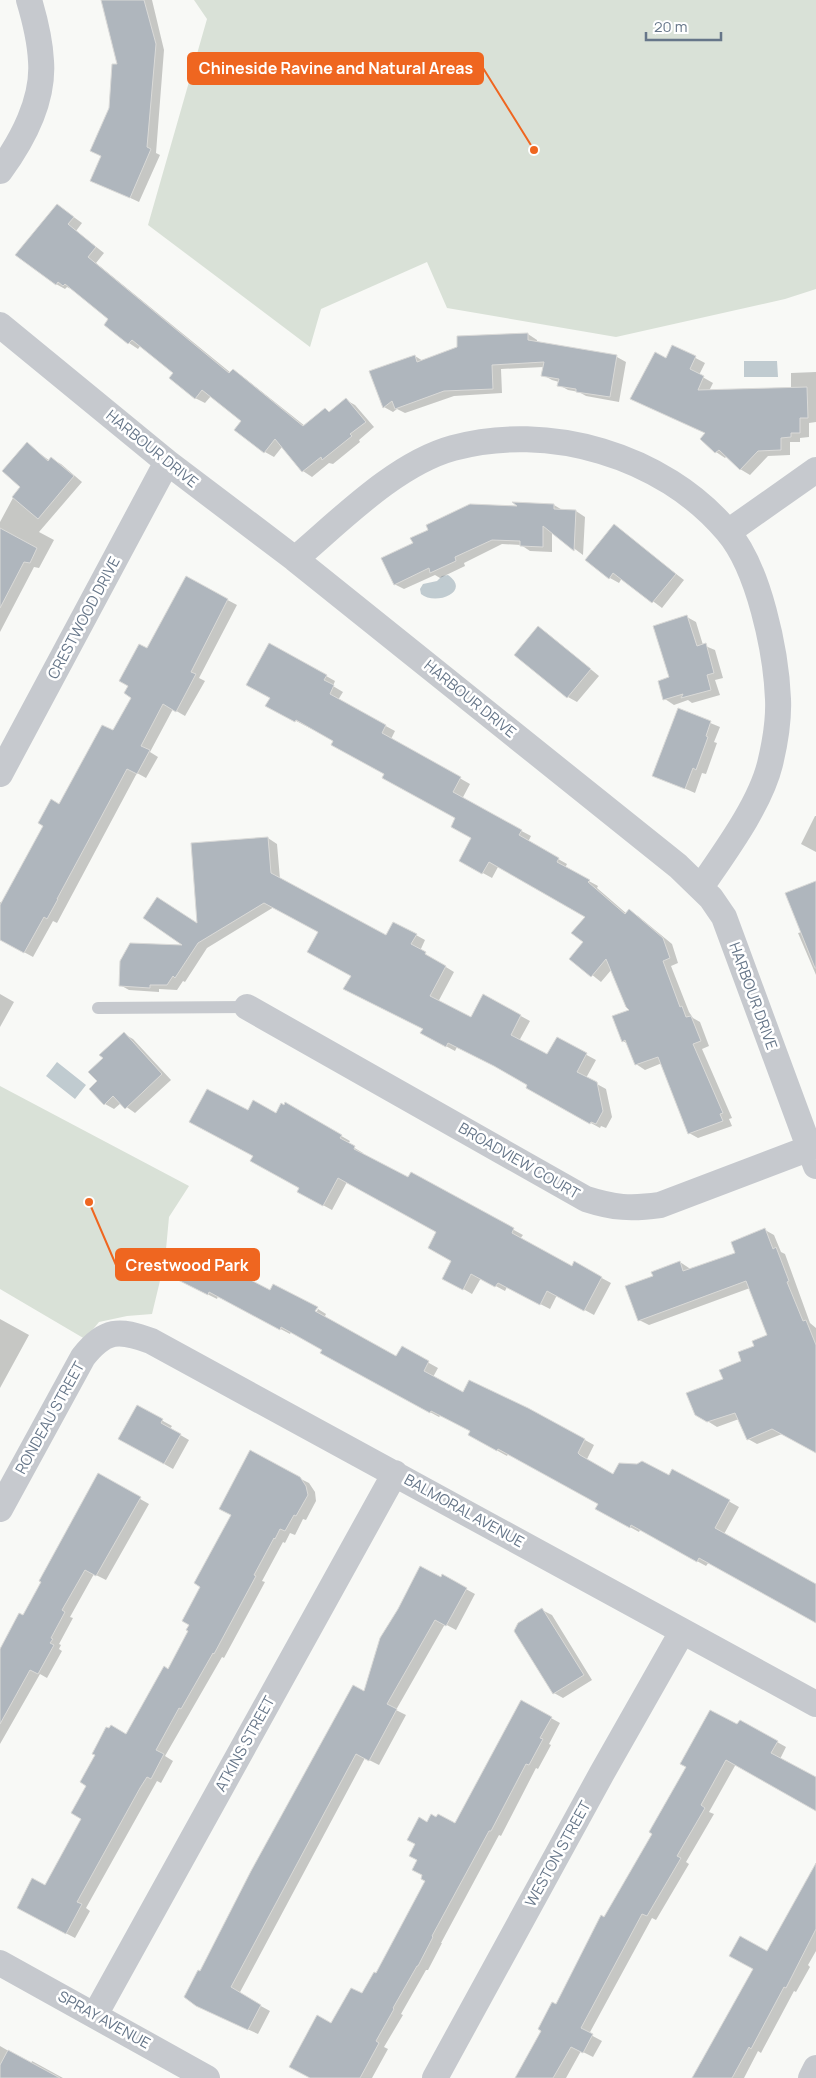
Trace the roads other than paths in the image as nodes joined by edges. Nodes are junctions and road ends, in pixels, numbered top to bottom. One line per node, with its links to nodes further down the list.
1 (29, 0): 2 (street)
2 (0, 171)
3 (0, 325): 4 (street, HARBOUR DRIVE)
4 (167, 462): 7 (street, HARBOUR DRIVE); 8 (street, CRESTWOOD DRIVE)
5 (816, 470): 6 (street)
6 (728, 532): 7 (street); 9 (street)
7 (295, 559): 9 (street, HARBOUR DRIVE)
8 (0, 774)
9 (701, 888): 12 (street, HARBOUR DRIVE)
10 (246, 1007): 11 (lane); 12 (street, BROADVIEW COURT)
11 (98, 1008)
12 (813, 1157)
13 (108, 1334): 14 (street, BALMORAL AVENUE); 15 (street, RONDEAU STREET)
14 (395, 1473): 16 (street, BALMORAL AVENUE); 19 (street, ATKINS STREET)
15 (0, 1509)
16 (682, 1632): 17 (street, BALMORAL AVENUE); 22 (street, WESTON STREET)
17 (816, 1704)
18 (0, 1963): 19 (street, SPRAY AVENUE)
19 (95, 2015): 21 (street, SPRAY AVENUE)
20 (816, 2068): 23 (street)
21 (207, 2078)
22 (435, 2078)
23 (811, 2078)

